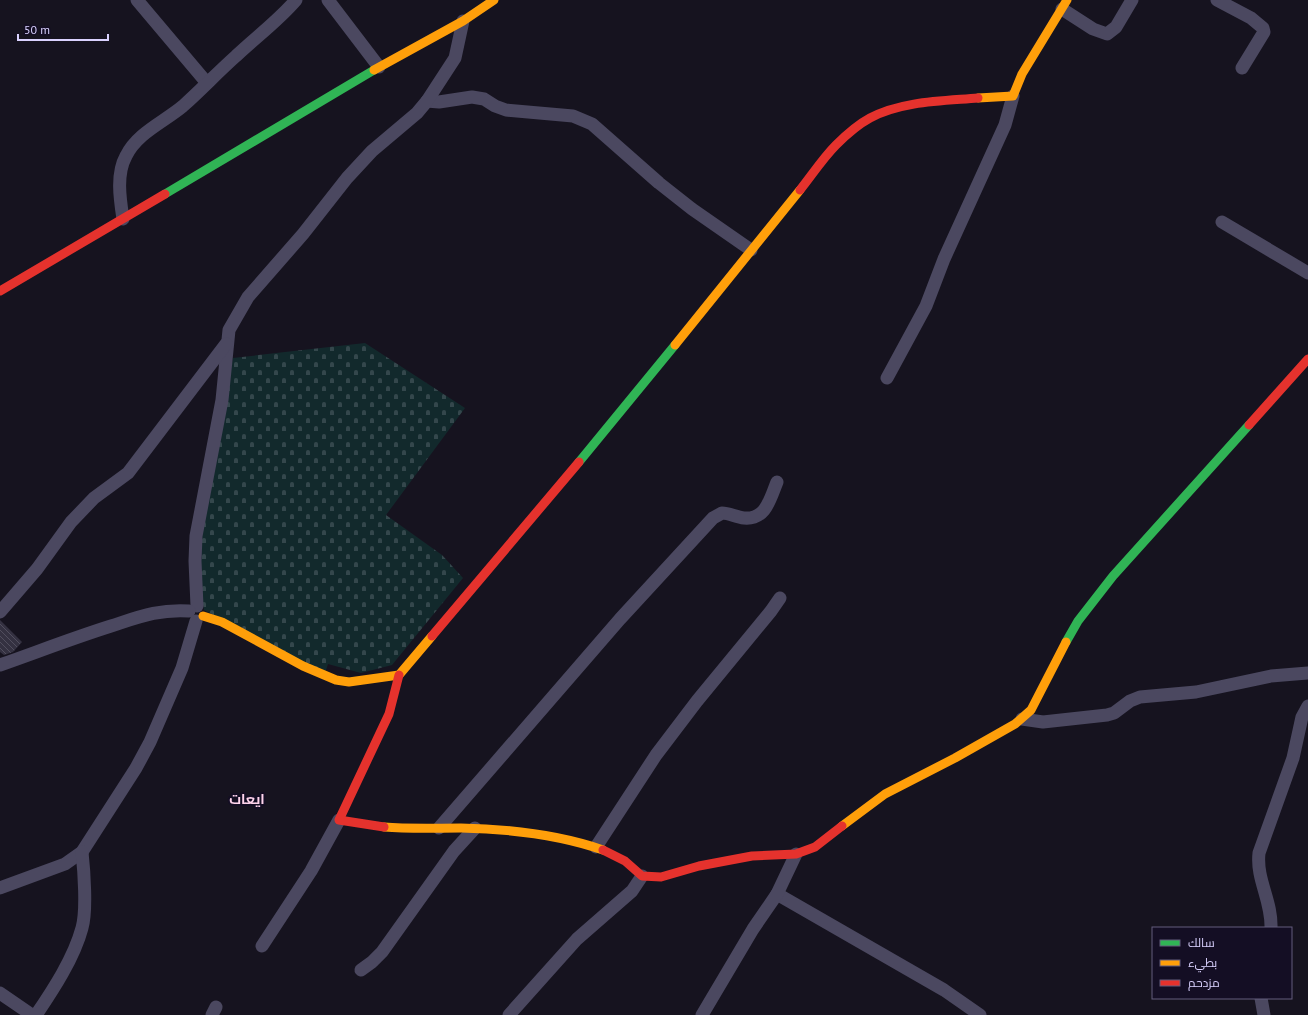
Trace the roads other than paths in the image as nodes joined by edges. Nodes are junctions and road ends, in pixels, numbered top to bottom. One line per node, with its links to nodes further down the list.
1 (137, 0): 11 (street)
2 (296, 0): 11 (street)
3 (494, 0): 8 (street)
4 (1132, 0): 7 (street)
5 (1217, 0): 10 (street)
6 (330, 1): 9 (street)
7 (1064, 5): 12 (street)
8 (463, 21): 9 (street); 13 (street)
9 (379, 67): 14 (street)
10 (1242, 68)
11 (207, 83): 14 (street)
12 (1013, 96): 16 (street); 21 (street)
13 (426, 101): 16 (street); 19 (street)
14 (122, 219): 18 (street)
15 (1222, 222): 17 (street)
16 (751, 250): 28 (street)
17 (1308, 273)
18 (0, 292)
19 (226, 344): 24 (street); 25 (street)
20 (1308, 358): 30 (street)
21 (886, 378)
22 (777, 482): 32 (street)
23 (780, 598): 34 (street)
24 (0, 612)
25 (196, 614): 26 (street); 28 (street); 35 (street)
26 (0, 665)
27 (1308, 673): 30 (street)
28 (399, 675): 31 (street)
29 (1308, 706): 40 (street)
30 (1022, 719): 36 (street)
31 (339, 820): 32 (street); 41 (street)
32 (438, 828): 33 (street)
33 (475, 828): 34 (street); 42 (street)
34 (596, 847): 37 (street)
35 (82, 852): 38 (street); 46 (street)
36 (796, 854): 37 (street); 39 (street)
37 (642, 876): 47 (street)
38 (0, 888)
39 (777, 894): 48 (street); 49 (street)
40 (1271, 927)
41 (262, 946)
42 (361, 970)
43 (0, 993): 45 (street)
44 (1261, 999): 50 (street)
45 (32, 1015)
46 (36, 1015)
47 (509, 1015)
48 (702, 1015)
49 (980, 1015)
50 (1264, 1015)

